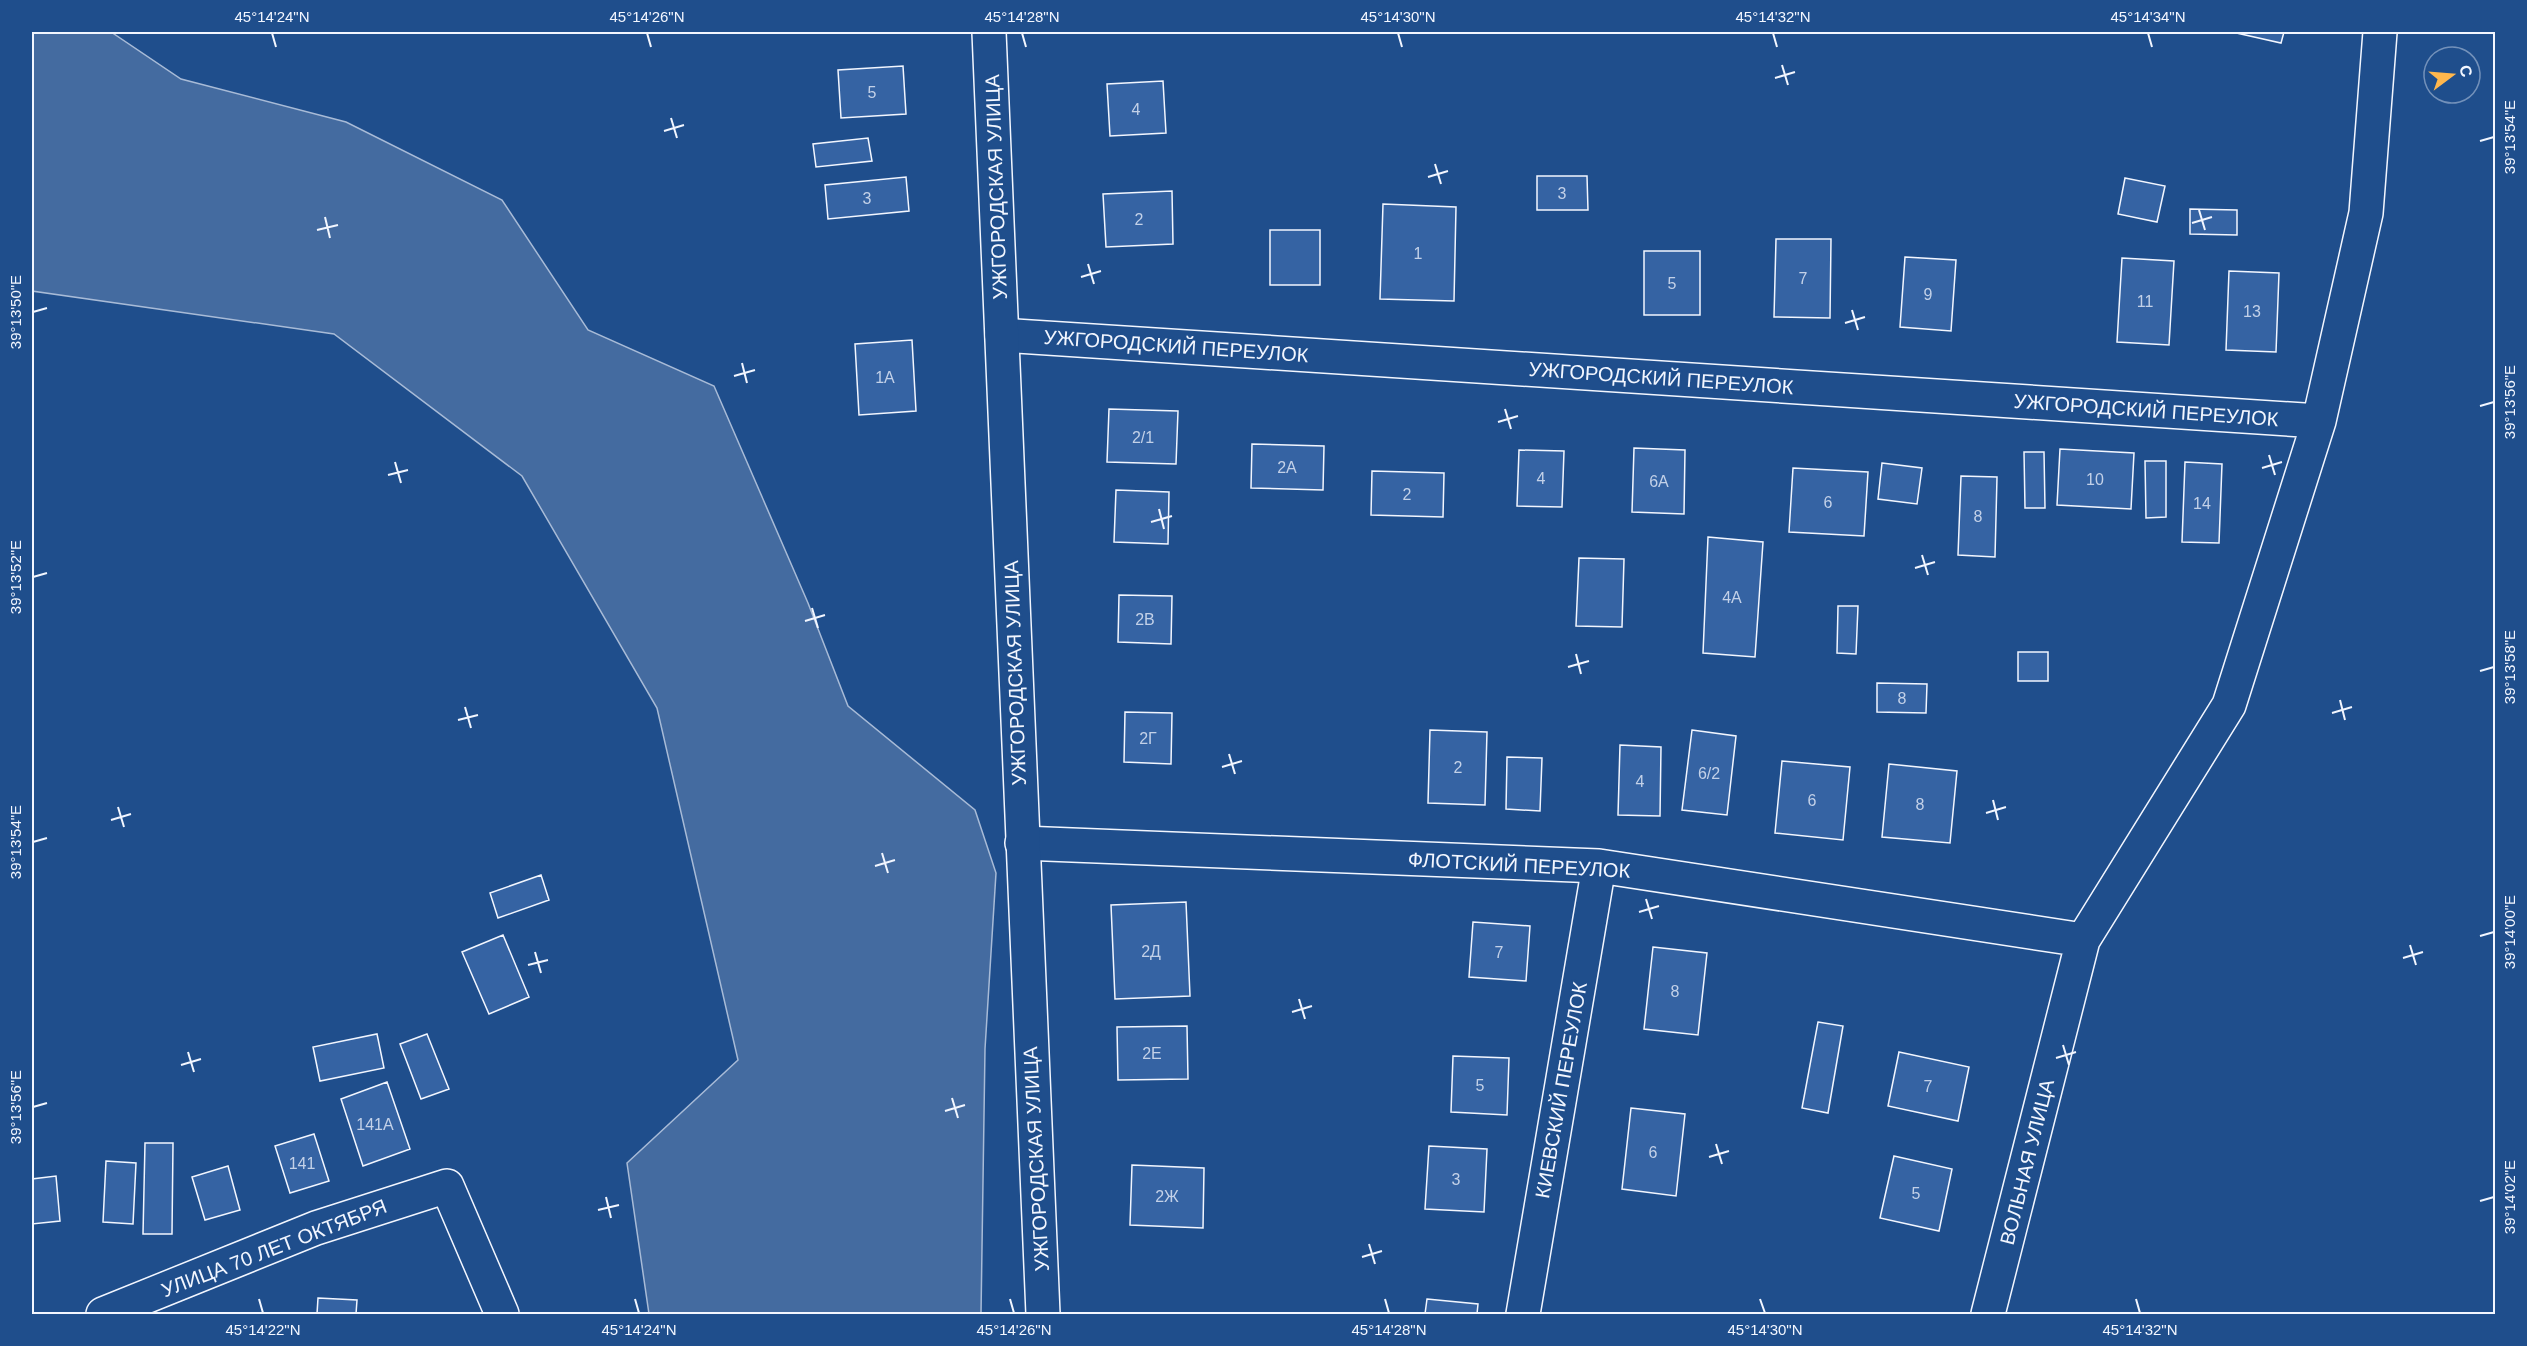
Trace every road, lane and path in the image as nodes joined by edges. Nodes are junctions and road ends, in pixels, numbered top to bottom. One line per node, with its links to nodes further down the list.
1 (989, 32): 3 (street, УЖГОРОДСКАЯ УЛИЦА)
2 (2380, 32): 4 (street, ВОЛЬНАЯ УЛИЦА)
3 (1002, 335): 4 (street, УЖГОРОДСКИЙ ПЕРЕУЛОК); 5 (street, УЖГОРОДСКАЯ УЛИЦА)
4 (2319, 421): 7 (street, ВОЛЬНАЯ УЛИЦА)
5 (1022, 843): 6 (street, ФЛОТСКИЙ ПЕРЕУЛОК); 10 (street, УЖГОРОДСКАЯ УЛИЦА)
6 (1599, 866): 7 (street, ФЛОТСКИЙ ПЕРЕУЛОК); 11 (street, КИЕВСКИЙ ПЕРЕУЛОК)
7 (2083, 939): 12 (street, ВОЛЬНАЯ УЛИЦА)
8 (103, 1314): 9 (street, УЛИЦА 70 ЛЕТ ОКТЯБРЯ)
9 (502, 1314)
10 (1043, 1314)
11 (1523, 1314)
12 (1988, 1314)

